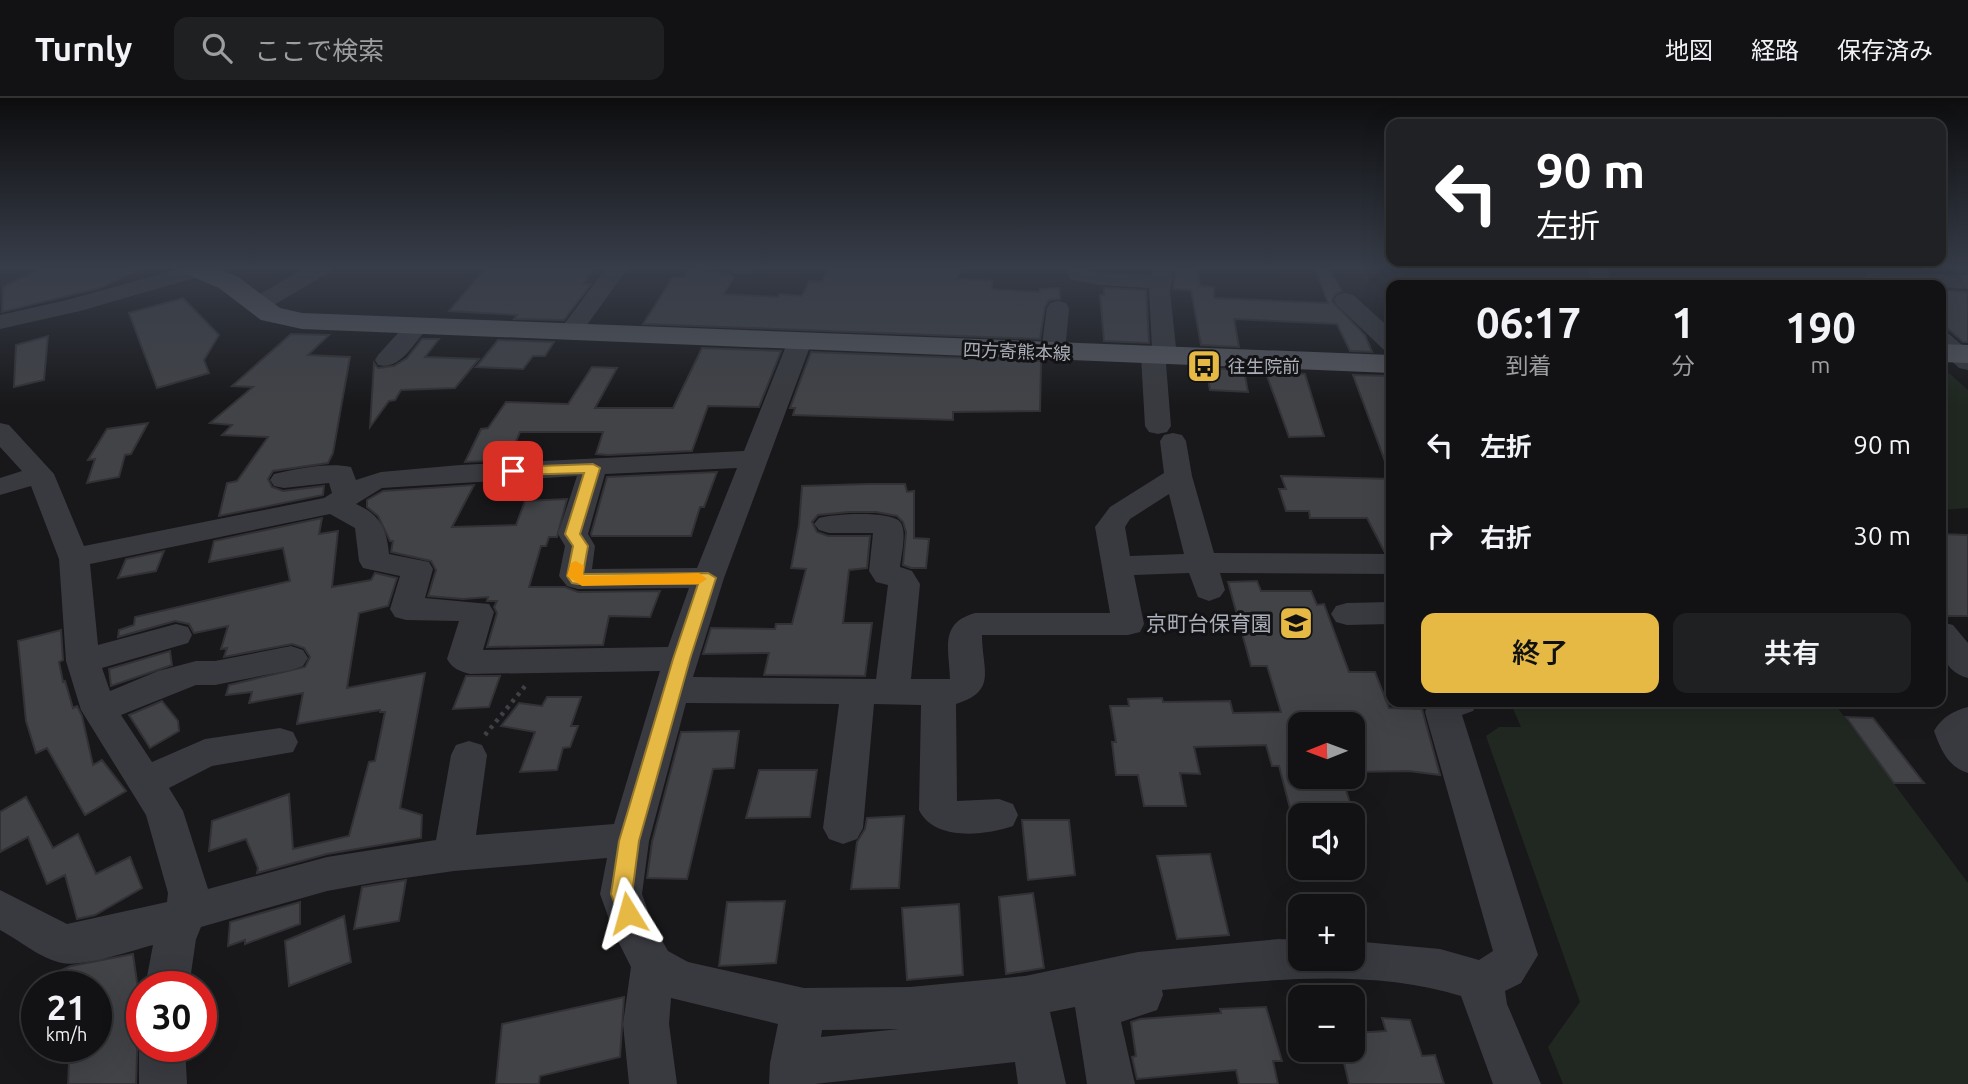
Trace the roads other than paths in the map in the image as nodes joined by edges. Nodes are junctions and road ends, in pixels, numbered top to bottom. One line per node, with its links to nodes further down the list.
1 (36, 314): 7 (street)
2 (271, 314): 8 (main road, 四方寄熊本線)
3 (584, 314): 9 (street)
4 (1057, 314): 12 (street)
5 (1159, 314): 13 (street)
6 (1358, 314): 10 (street)
7 (0, 322)
8 (417, 326): 9 (main road, 四方寄熊本線); 14 (street)
9 (572, 331): 11 (main road, 四方寄熊本線)
10 (1386, 336)
11 (800, 341): 12 (main road, 四方寄熊本線); 17 (street)
12 (1053, 352): 13 (main road, 四方寄熊本線)
13 (1159, 356): 15 (main road, 四方寄熊本線); 20 (street)
14 (387, 360)
15 (1386, 364)
16 (0, 431): 19 (street)
17 (753, 459): 18 (street); 29 (street)
18 (593, 468): 23 (street); 29 (street)
19 (40, 474): 22 (street); 25 (street)
20 (1178, 476): 27 (street); 28 (street)
21 (284, 480): 23 (street)
22 (0, 487)
23 (342, 500): 25 (street); 39 (street)
24 (829, 524): 40 (street)
25 (74, 559): 37 (street)
26 (1386, 564): 28 (street)
27 (1119, 566): 28 (street); 41 (street)
28 (1206, 577)
29 (708, 578): 39 (street)
30 (1386, 613): 31 (street)
31 (1347, 614)
32 (1968, 631): 33 (street)
33 (1946, 632)
34 (176, 635): 37 (street)
35 (1946, 638): 38 (street)
36 (291, 658): 43 (street)
37 (83, 661): 43 (street)
38 (1968, 666)
39 (677, 675): 40 (street); 51 (street)
40 (875, 692): 41 (street); 50 (street)
41 (939, 692): 49 (street)
42 (1448, 707): 58 (street)
43 (99, 710): 48 (street)
44 (1968, 720): 47 (street)
45 (280, 742): 48 (street)
46 (469, 755): 52 (street)
47 (1968, 758)
48 (146, 782): 54 (street)
49 (999, 815)
50 (843, 828)
51 (629, 841): 52 (street); 55 (street)
52 (454, 854): 54 (street)
53 (0, 908): 54 (street)
54 (187, 913): 56 (street)
55 (653, 965): 59 (street); 64 (street)
56 (170, 971)
57 (1138, 972): 58 (street); 60 (street); 66 (street)
58 (1481, 981): 67 (street)
59 (804, 1009): 60 (street); 62 (street)
60 (1030, 1018): 62 (street); 65 (street)
61 (162, 1062): 63 (street)
62 (792, 1073)
63 (163, 1084)
64 (653, 1084)
65 (1042, 1084)
66 (1111, 1084)
67 (1517, 1084)

